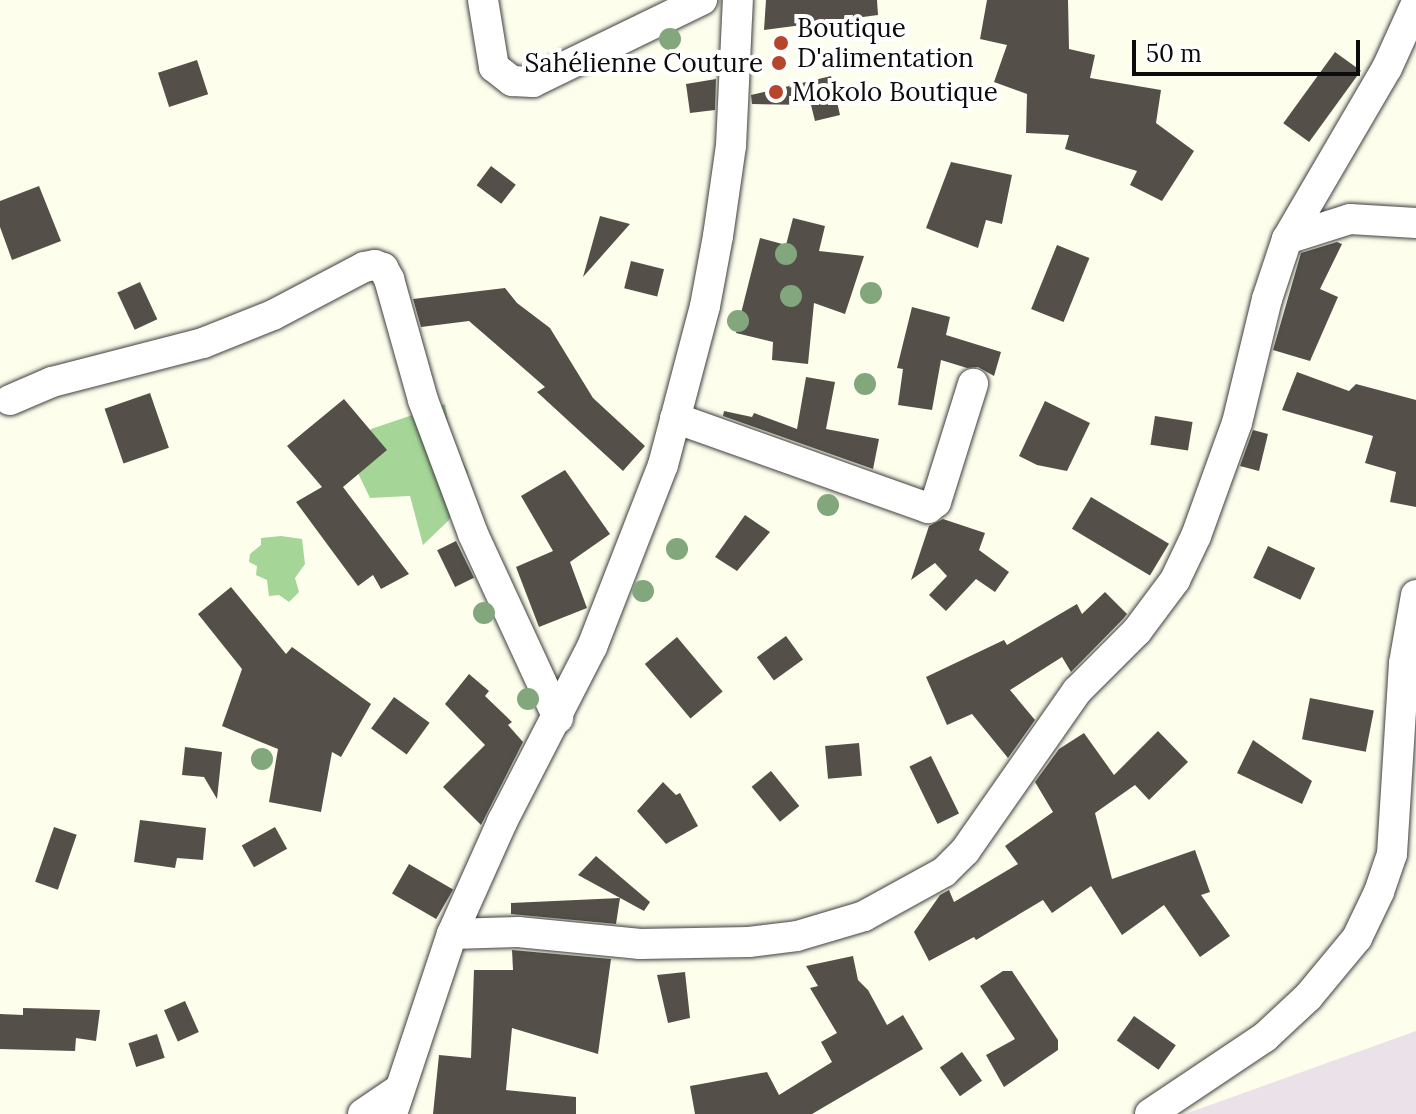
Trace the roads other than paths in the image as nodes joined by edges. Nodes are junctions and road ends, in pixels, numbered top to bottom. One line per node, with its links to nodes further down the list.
1 (483, 0): 2 (street)
2 (702, 0)
3 (738, 0): 11 (street)
4 (1416, 4): 5 (street)
5 (1318, 183): 6 (street); 8 (street)
6 (1350, 219): 7 (street); 8 (street)
7 (1416, 223)
8 (1287, 239): 14 (street)
9 (973, 384): 11 (street)
10 (10, 400): 13 (street)
11 (675, 418): 13 (street)
12 (1416, 595): 17 (street)
13 (558, 718): 14 (street)
14 (452, 934): 15 (street)
15 (395, 1103): 16 (street)
16 (363, 1114)
17 (1150, 1114)

